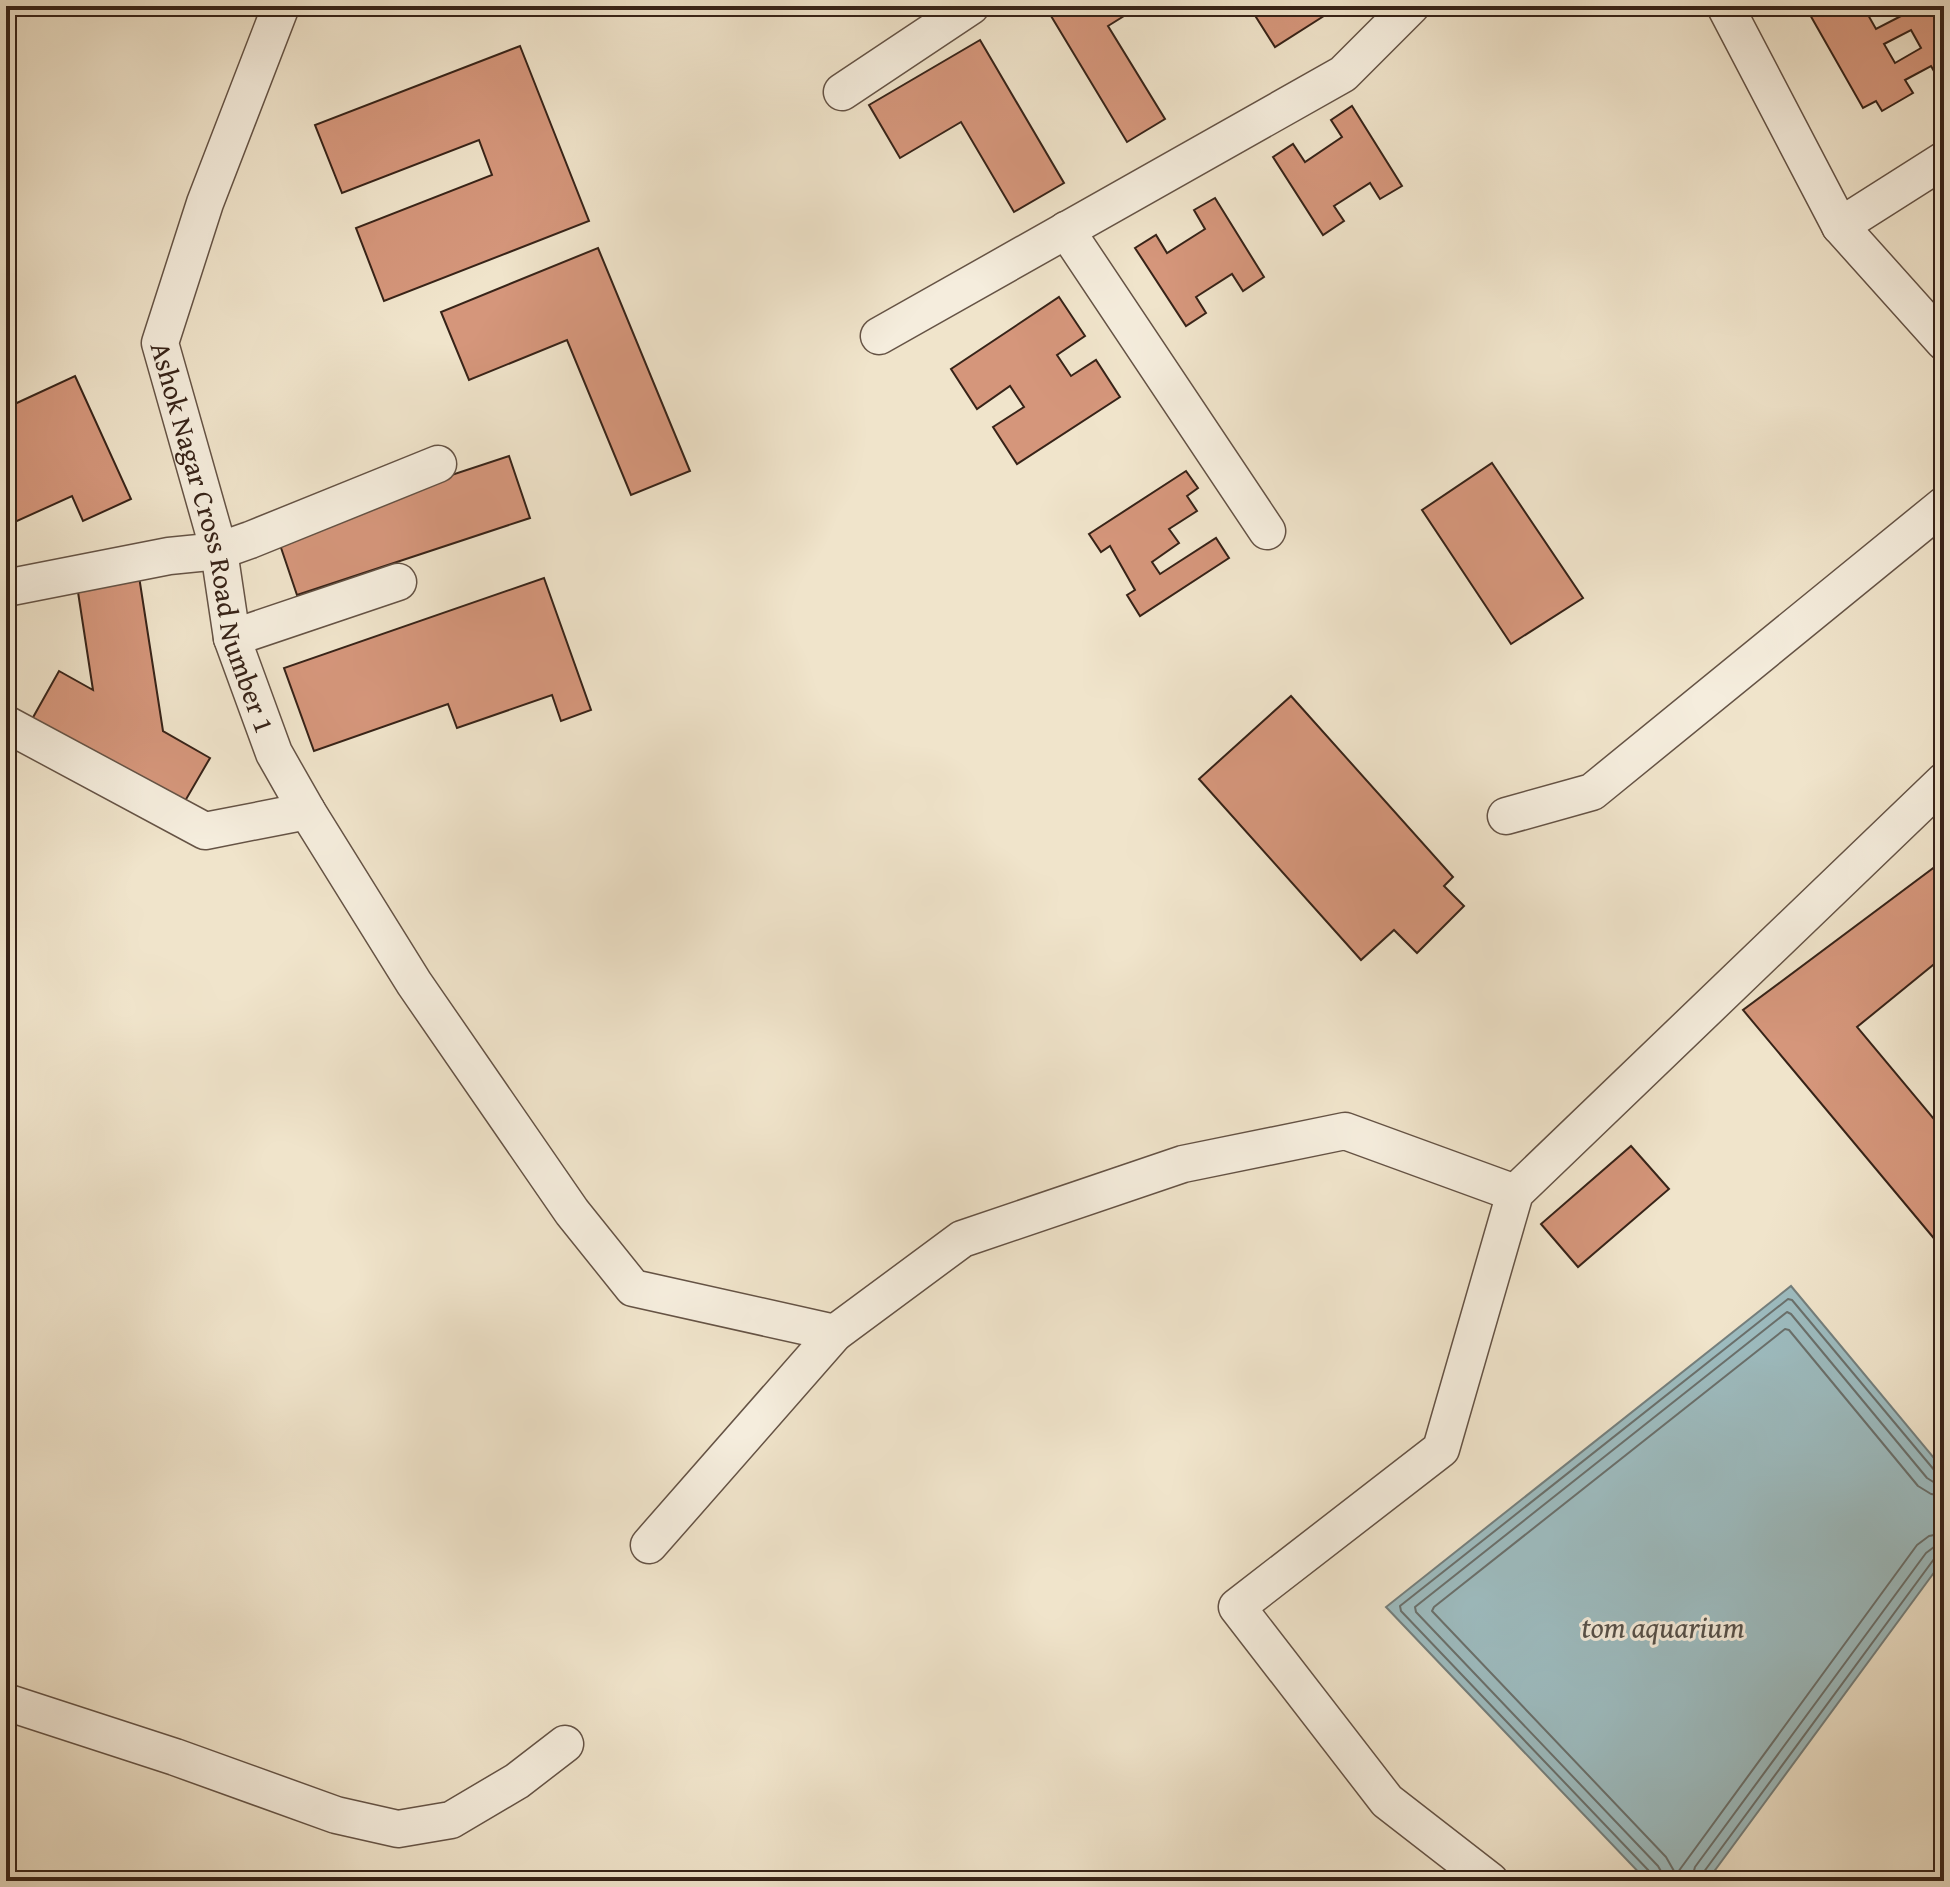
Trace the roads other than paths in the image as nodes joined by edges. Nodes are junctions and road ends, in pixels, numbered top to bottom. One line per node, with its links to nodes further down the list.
1 (281, 6): 14 (street, Ashok Nagar Cross Road Number 1)
2 (971, 6): 5 (street)
3 (1411, 6): 8 (street)
4 (1725, 6): 7 (street)
5 (842, 92)
6 (1944, 160): 7 (street)
7 (1840, 226): 10 (street)
8 (1066, 230): 9 (street); 13 (street)
9 (879, 336)
10 (1944, 342)
11 (438, 464): 14 (street)
12 (1944, 505): 21 (street)
13 (1267, 531)
14 (219, 551): 16 (street); 17 (street, Ashok Nagar Cross Road Number 1)
15 (398, 582): 17 (street)
16 (6, 588)
17 (232, 638): 20 (street, Ashok Nagar Cross Road Number 1)
18 (6, 724): 20 (street)
19 (1944, 781): 22 (street)
20 (307, 811): 23 (street, Ashok Nagar Cross Road Number 1)
21 (1506, 816)
22 (1515, 1193): 23 (street); 27 (street)
23 (835, 1333): 24 (street)
24 (649, 1545)
25 (6, 1702): 26 (street)
26 (565, 1744)
27 (1490, 1881)

